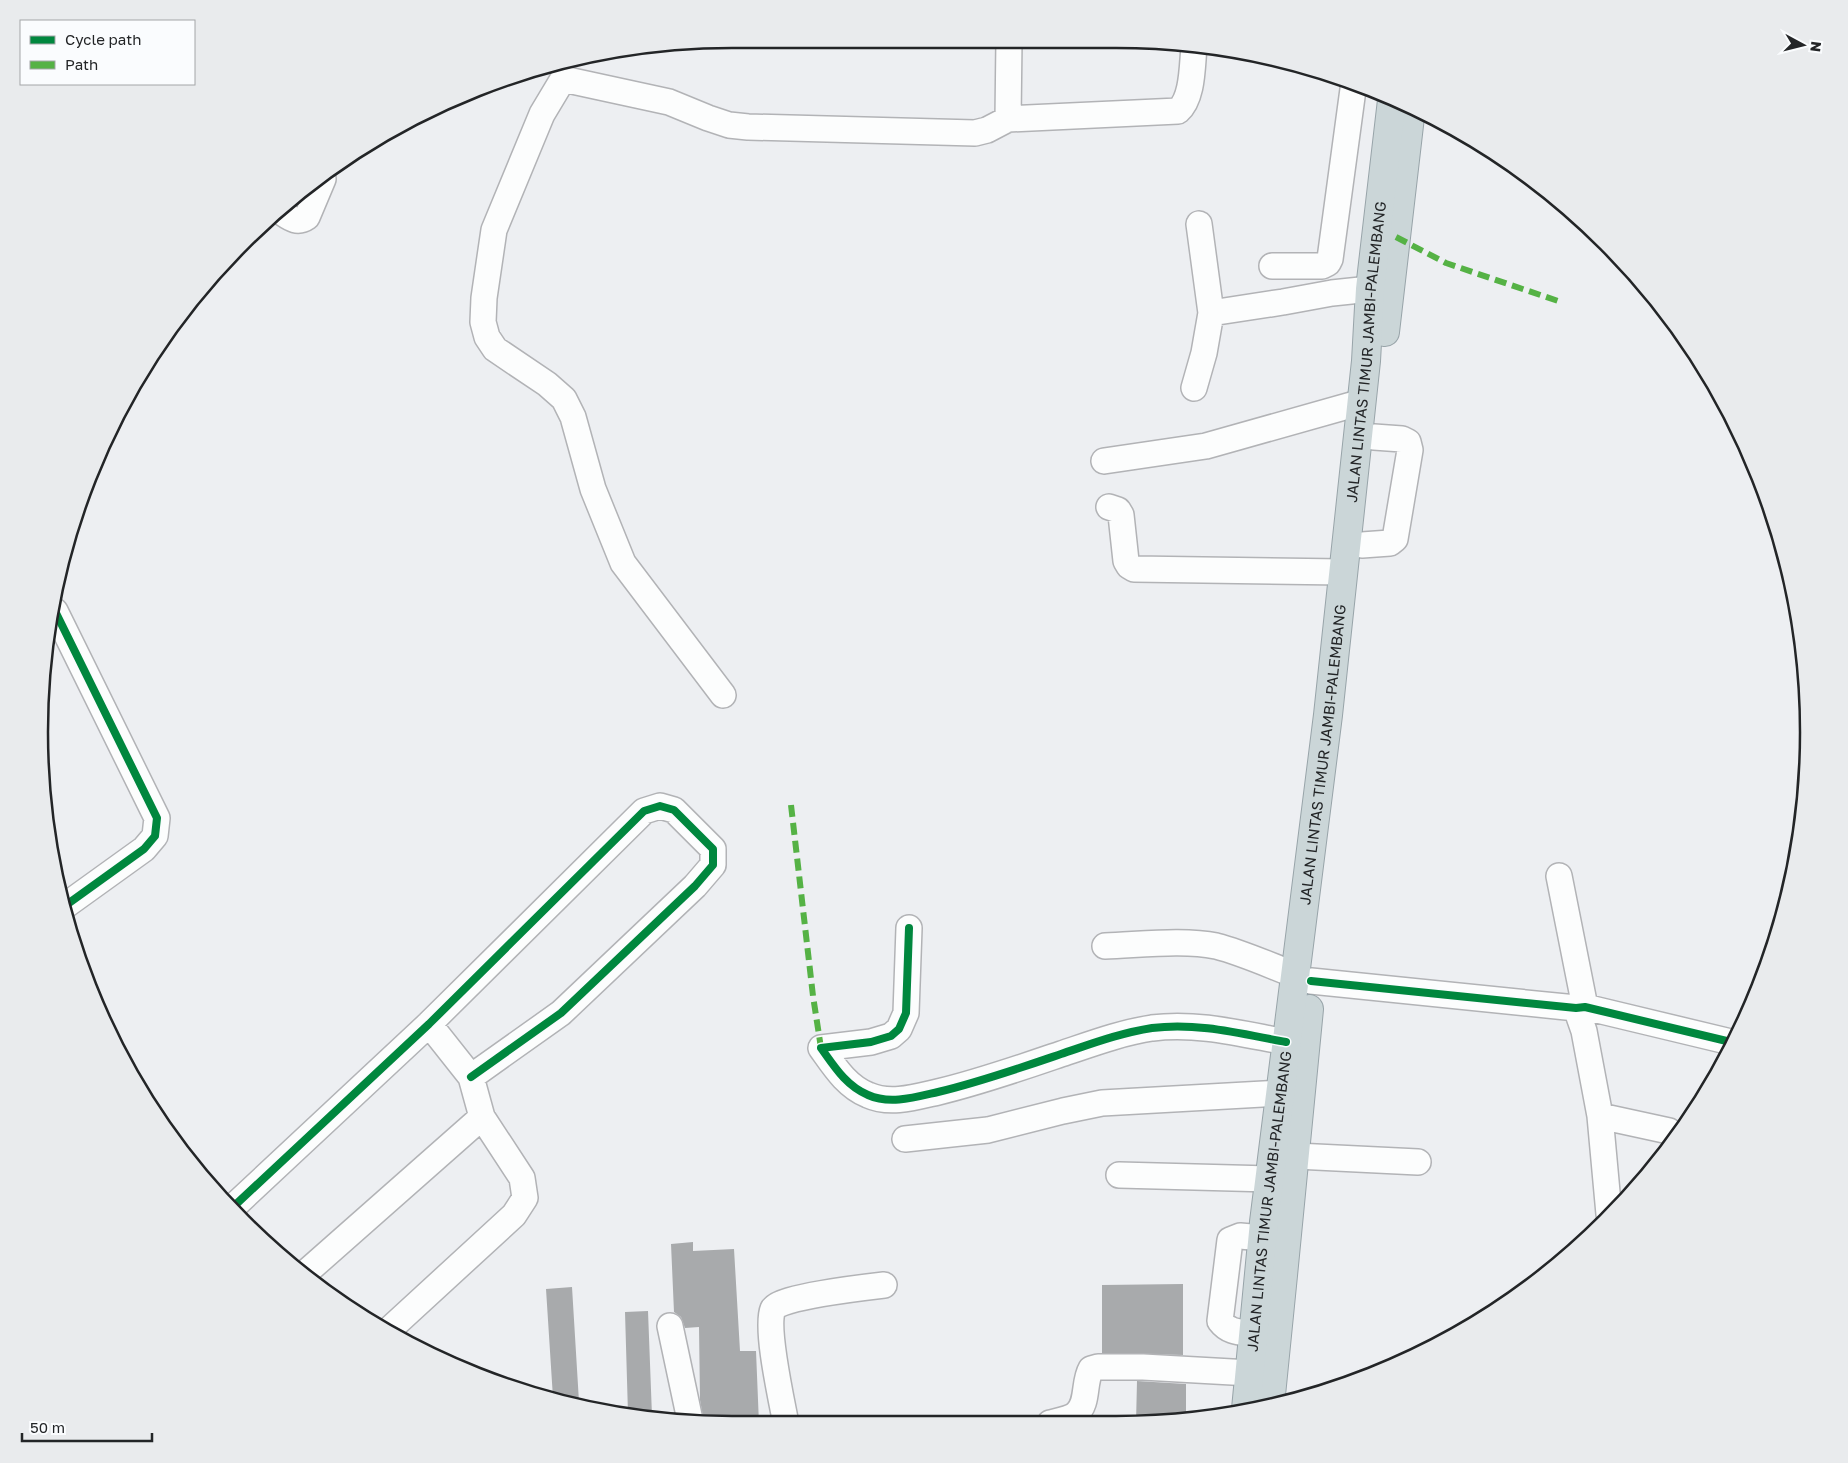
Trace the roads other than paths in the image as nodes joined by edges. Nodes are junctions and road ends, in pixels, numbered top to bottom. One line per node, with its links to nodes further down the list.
1 (1009, 48): 7 (street)
2 (1193, 52): 7 (street)
3 (562, 70): 7 (street); 22 (street)
4 (1353, 90): 11 (street)
5 (1391, 106): 12 (highway, JALAN LINTAS TIMUR JAMBI-PALEMBANG)
6 (1410, 114): 16 (highway, JALAN LINTAS TIMUR JAMBI-PALEMBANG)
7 (1008, 119)
8 (321, 185): 9 (street)
9 (285, 214)
10 (1199, 224): 13 (street)
11 (1272, 266)
12 (1370, 289): 13 (street); 15 (highway, JALAN LINTAS TIMUR JAMBI-PALEMBANG)
13 (1211, 313): 14 (street)
14 (1194, 388)
15 (1362, 402): 17 (street); 20 (highway, JALAN LINTAS TIMUR JAMBI-PALEMBANG)
16 (1374, 437): 19 (highway, JALAN LINTAS TIMUR JAMBI-PALEMBANG); 19 (street)
17 (1104, 461)
18 (1109, 507): 20 (street)
19 (1362, 545): 27 (highway, JALAN LINTAS TIMUR JAMBI-PALEMBANG)
20 (1343, 572): 27 (highway, JALAN LINTAS TIMUR JAMBI-PALEMBANG)
21 (58, 616): 24 (street)
22 (723, 695)
23 (1559, 876): 28 (street)
24 (70, 903)
25 (909, 928): 31 (street)
26 (1105, 946): 27 (street)
27 (1303, 978): 28 (street); 31 (highway, JALAN LINTAS TIMUR JAMBI-PALEMBANG); 38 (highway, JALAN LINTAS TIMUR JAMBI-PALEMBANG)
28 (1581, 1007): 30 (street); 34 (street)
29 (429, 1024): 32 (street); 32 (street); 42 (street)
30 (1726, 1041)
31 (1286, 1042): 33 (highway, JALAN LINTAS TIMUR JAMBI-PALEMBANG)
32 (471, 1077): 35 (street)
33 (1280, 1093): 37 (street); 41 (highway, JALAN LINTAS TIMUR JAMBI-PALEMBANG)
34 (1600, 1116): 36 (street); 43 (street)
35 (482, 1117): 45 (street); 48 (street)
36 (1669, 1131)
37 (905, 1139)
38 (1296, 1156): 39 (street); 46 (highway, JALAN LINTAS TIMUR JAMBI-PALEMBANG)
39 (1418, 1162)
40 (1119, 1175): 41 (street)
41 (1270, 1178): 44 (highway, JALAN LINTAS TIMUR JAMBI-PALEMBANG)
42 (237, 1203)
43 (1608, 1206)
44 (1263, 1238): 46 (highway, JALAN LINTAS TIMUR JAMBI-PALEMBANG); 50 (street)
45 (309, 1269)
46 (1271, 1272): 50 (highway, JALAN LINTAS TIMUR JAMBI-PALEMBANG); 52 (highway, JALAN LINTAS TIMUR JAMBI-PALEMBANG)
47 (884, 1285): 55 (street)
48 (393, 1326)
49 (670, 1326): 54 (street)
50 (1254, 1334): 51 (highway, JALAN LINTAS TIMUR JAMBI-PALEMBANG)
51 (1250, 1373): 53 (highway, JALAN LINTAS TIMUR JAMBI-PALEMBANG); 56 (street)
52 (1270, 1397)
53 (1247, 1403)
54 (689, 1414)
55 (785, 1416)
56 (1070, 1416)

